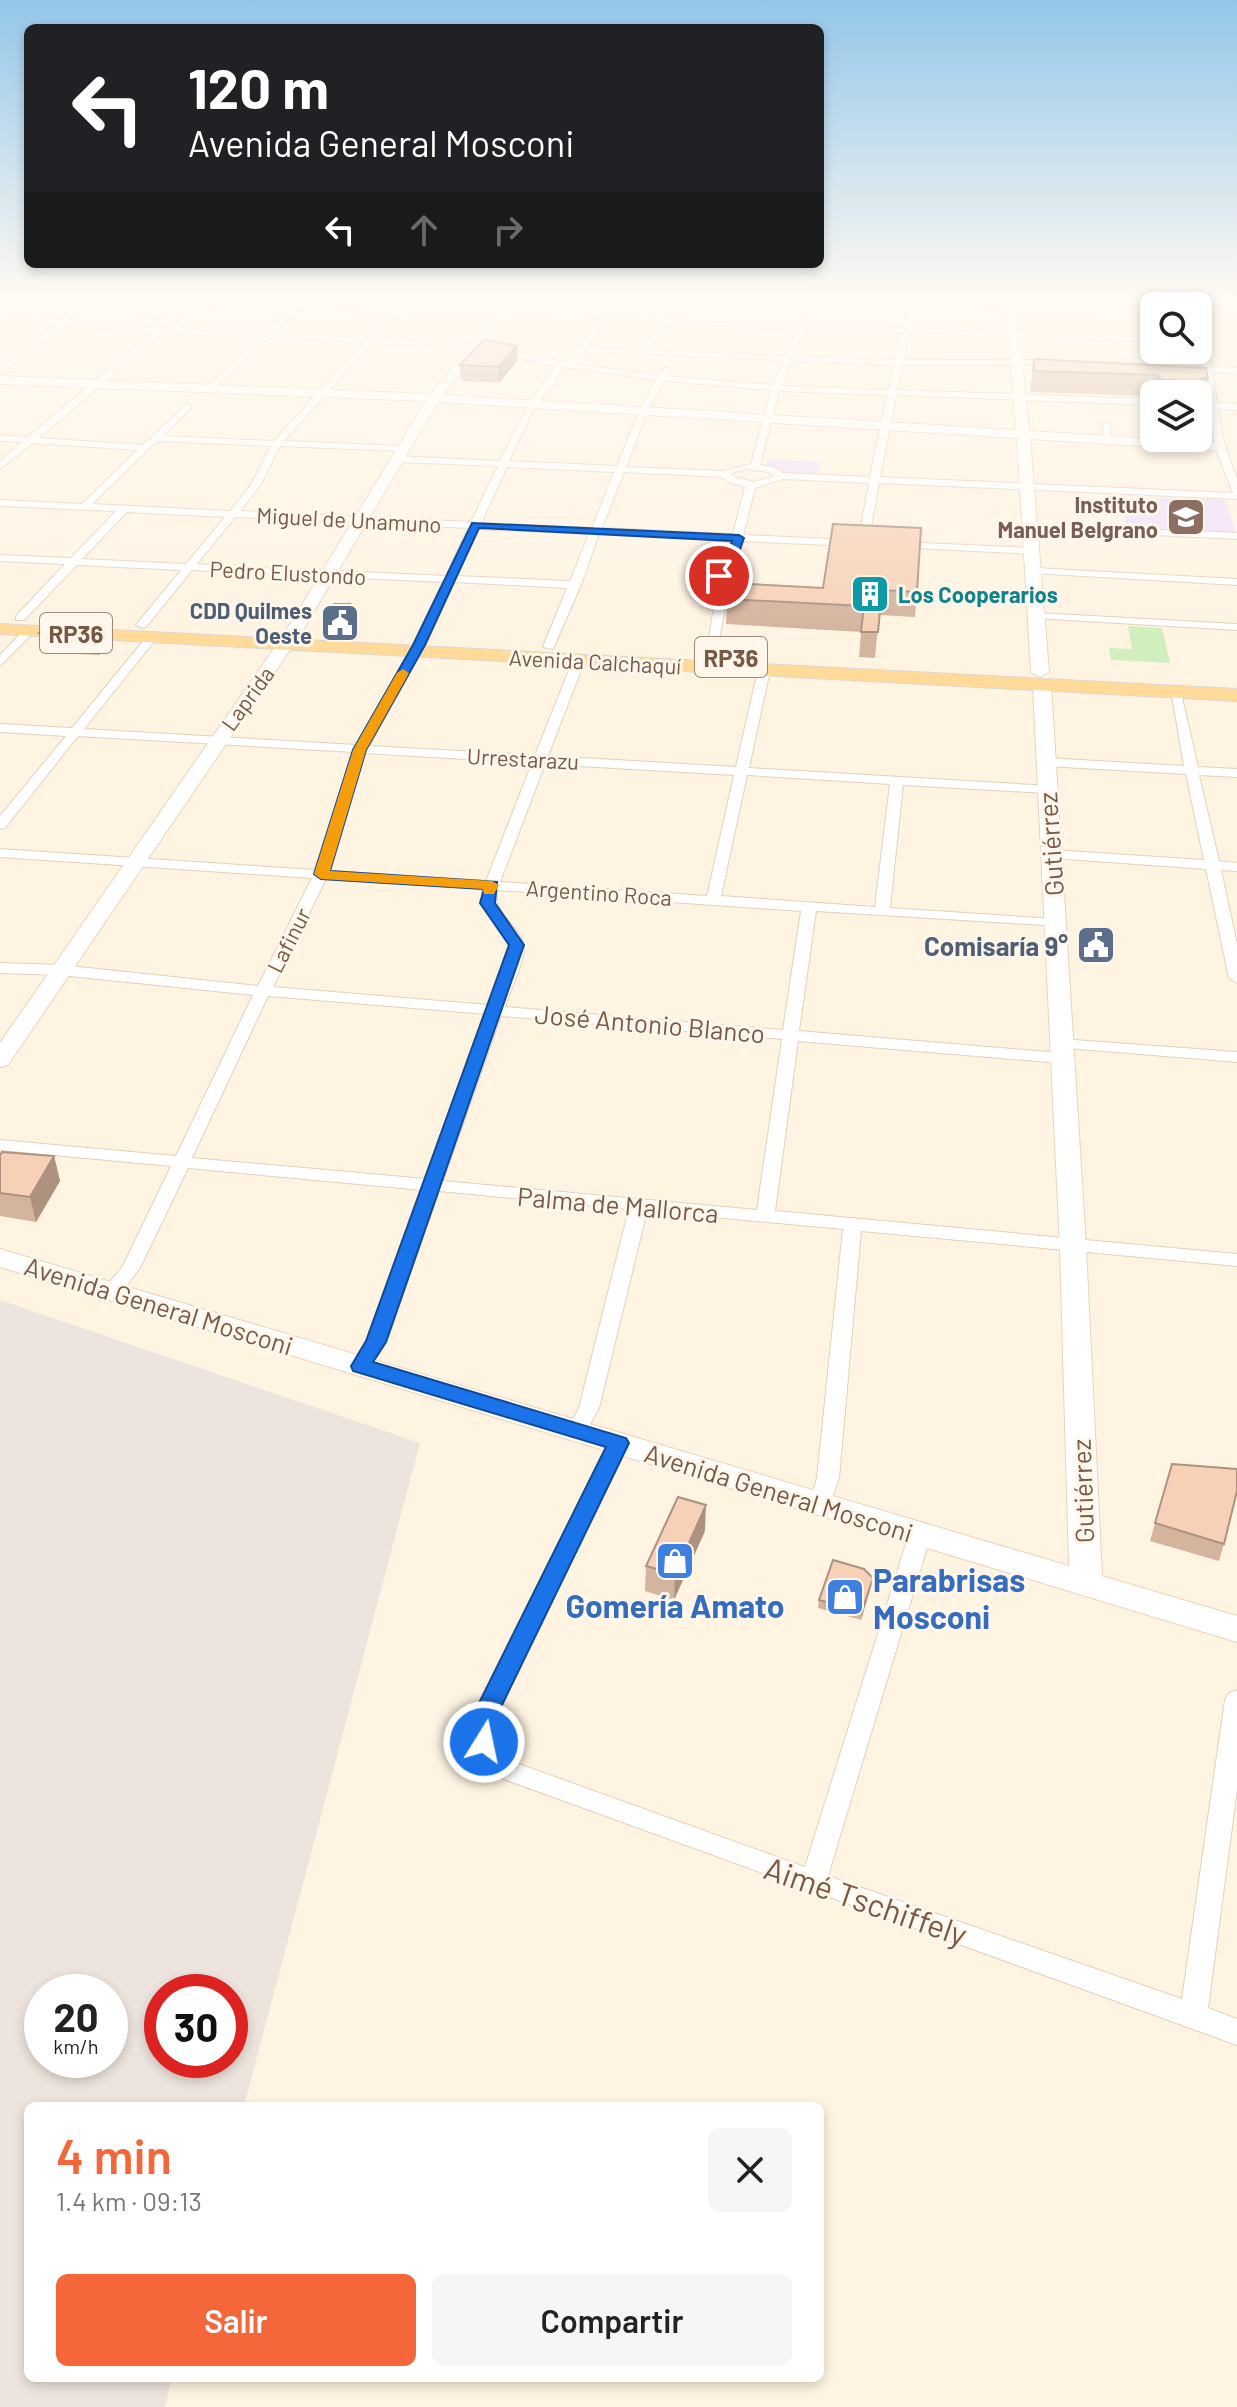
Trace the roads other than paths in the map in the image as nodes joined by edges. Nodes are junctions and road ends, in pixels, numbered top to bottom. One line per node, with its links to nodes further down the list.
1 (69, 408): 20 (street)
2 (186, 408): 18 (street)
3 (307, 408): 21 (street)
4 (428, 408): 24 (street, Laprida)
5 (529, 408): 25 (street, Lafinur)
6 (584, 408): 12 (street)
7 (645, 408): 12 (street)
8 (771, 408): 13 (street)
9 (888, 408): 15 (street)
10 (1021, 408): 16 (street, Gutiérrez)
11 (1213, 408): 22 (street)
12 (643, 412): 13 (street); 28 (street)
13 (767, 420): 15 (street); 27 (street)
14 (1106, 424): 19 (street)
15 (884, 427): 16 (street); 31 (street)
16 (1024, 435): 19 (street); 33 (street, Gutiérrez)
17 (0, 438): 20 (street)
18 (155, 438): 21 (street); 23 (street)
19 (1108, 441): 22 (street)
20 (28, 442): 23 (street); 26 (street)
21 (277, 443): 24 (street); 39 (street)
22 (1224, 447): 34 (street)
23 (145, 448): 37 (street)
24 (399, 454): 25 (street); 41 (street, Laprida)
25 (502, 464): 28 (street); 42 (street, Lafinur)
26 (0, 466)
27 (755, 466): 29 (street); 30 (street)
28 (620, 470): 29 (street); 44 (street)
29 (726, 474): 32 (street)
30 (781, 476): 31 (street); 32 (street)
31 (874, 481): 33 (street); 47 (street)
32 (751, 484): 46 (street)
33 (1028, 488): 34 (street); 43 (street, Gutiérrez)
34 (1237, 494)
35 (0, 503): 36 (street, Miguel de Unamuno)
36 (14, 504): 37 (street, Miguel de Unamuno); 40 (street)
37 (84, 507): 38 (street, Miguel de Unamuno)
38 (124, 509): 39 (street, Miguel de Unamuno); 50 (street)
39 (230, 514): 41 (street, Miguel de Unamuno); 51 (street)
40 (0, 517)
41 (360, 520): 42 (street, Miguel de Unamuno); 54 (street, Laprida)
42 (475, 525): 44 (street, Miguel de Unamuno); 55 (street, Lafinur)
43 (1031, 527): 45 (street); 48 (street, Gutiérrez)
44 (595, 531): 46 (street, Miguel de Unamuno); 57 (street)
45 (1237, 536)
46 (739, 538): 47 (street, Miguel de Unamuno); 52 (street)
47 (863, 543): 48 (street, Miguel de Unamuno)
48 (1033, 551): 53 (street, Gutiérrez)
49 (0, 558): 50 (street, Pedro Elustondo)
50 (72, 561): 51 (street, Pedro Elustondo); 61 (street)
51 (189, 567): 54 (street, Pedro Elustondo); 64 (street)
52 (729, 567): 58 (street); 58 (street)
53 (1035, 571): 56 (street); 59 (street, Gutiérrez)
54 (329, 574): 55 (street, Pedro Elustondo); 65 (street, Laprida)
55 (449, 579): 57 (street, Pedro Elustondo); 66 (street, Lafinur)
56 (1237, 582)
57 (576, 585): 67 (street)
58 (721, 601): 68 (street)
59 (1038, 616): 62 (street); 72 (street, Gutiérrez)
60 (0, 617): 61 (main road, Avenida Calchaquí / RP36)
61 (25, 624): 63 (main road, Avenida Calchaquí / RP36); 64 (main road, Avenida Calchaquí / RP36); 69 (street)
62 (1237, 627)
63 (0, 629)
64 (147, 631): 65 (main road, Avenida Calchaquí / RP36); 77 (street)
65 (288, 640): 66 (main road, Avenida Calchaquí / RP36); 78 (street, Laprida)
66 (418, 646): 67 (main road, Avenida Calchaquí / RP36); 71 (main road, Avenida Calchaquí / RP36); 79 (street, Lafinur)
67 (549, 647): 68 (main road, Avenida Calchaquí / RP36)
68 (712, 655): 72 (main road, Avenida Calchaquí / RP36)
69 (0, 662)
70 (577, 665): 80 (street)
71 (764, 670): 72 (main road, Avenida Calchaquí / RP36); 82 (street)
72 (1041, 679): 73 (main road, Avenida Calchaquí / RP36); 74 (main road, Avenida Calchaquí / RP36); 81 (street, Gutiérrez)
73 (1237, 679)
74 (1175, 693): 75 (main road, Avenida Calchaquí / RP36); 83 (street)
75 (1237, 695)
76 (0, 728): 77 (street, Urrestarazu)
77 (74, 733): 78 (street, Urrestarazu); 87 (street)
78 (216, 742): 79 (street, Urrestarazu); 90 (street, Laprida)
79 (360, 750): 80 (street, Urrestarazu); 93 (street, Lafinur)
80 (540, 759): 82 (street, Urrestarazu); 94 (street)
81 (1046, 762): 83 (street); 86 (street, Gutiérrez)
82 (742, 771): 85 (street, Urrestarazu); 95 (street)
83 (1194, 771): 84 (street); 91 (street)
84 (1237, 773)
85 (897, 780): 86 (street, Urrestarazu); 97 (street)
86 (1046, 789): 89 (street, Gutiérrez)
87 (0, 825)
88 (0, 853): 90 (street, Argentino Roca)
89 (1052, 854): 91 (street); 98 (street, Gutiérrez)
90 (135, 862): 93 (street, Argentino Roca); 100 (street, Laprida)
91 (1213, 865): 92 (street); 101 (street)
92 (1237, 867)
93 (321, 874): 94 (street, Argentino Roca); 102 (street, Lafinur)
94 (492, 885): 95 (street, Argentino Roca); 103 (street)
95 (713, 899): 96 (street, Argentino Roca)
96 (809, 906): 97 (street, Argentino Roca); 104 (street)
97 (882, 911): 98 (street, Argentino Roca)
98 (1055, 923): 105 (street, Gutiérrez)
99 (0, 968): 100 (street, José Antonio Blanco)
100 (60, 970): 102 (street, José Antonio Blanco); 107 (street, Laprida)
101 (1237, 978)
102 (263, 991): 103 (street, José Antonio Blanco); 109 (street, Lafinur)
103 (494, 1010): 104 (street, José Antonio Blanco); 110 (street)
104 (790, 1035): 105 (street, José Antonio Blanco); 112 (street)
105 (1061, 1051): 106 (street, José Antonio Blanco); 114 (street, Gutiérrez)
106 (1237, 1057)
107 (0, 1060)
108 (0, 1145): 109 (street, Palma de Mallorca)
109 (180, 1163): 110 (street, Palma de Mallorca); 117 (street, Lafinur)
110 (431, 1186): 111 (street, Palma de Mallorca); 118 (street)
111 (639, 1205): 112 (street, Palma de Mallorca); 119 (street)
112 (765, 1217): 113 (street, Palma de Mallorca)
113 (852, 1226): 114 (street, Palma de Mallorca); 121 (street)
114 (1073, 1247): 116 (street, Palma de Mallorca); 123 (street, Gutiérrez)
115 (0, 1258): 117 (street, Avenida General Mosconi)
116 (1237, 1260)
117 (112, 1291): 118 (street, Avenida General Mosconi)
118 (361, 1366): 119 (street, Avenida General Mosconi)
119 (577, 1430): 120 (street, Avenida General Mosconi)
120 (619, 1443): 121 (street, Avenida General Mosconi); 126 (street, Aimé Tschiffely)
121 (820, 1504): 122 (street, Avenida General Mosconi)
122 (920, 1534): 123 (street, Avenida General Mosconi); 126 (street)
123 (1086, 1584): 124 (street, Avenida General Mosconi)
124 (1237, 1629)
125 (1237, 1700): 127 (street)
126 (813, 1882): 127 (street, Aimé Tschiffely)
127 (1193, 2015): 128 (street, Aimé Tschiffely)
128 (1237, 2032)

